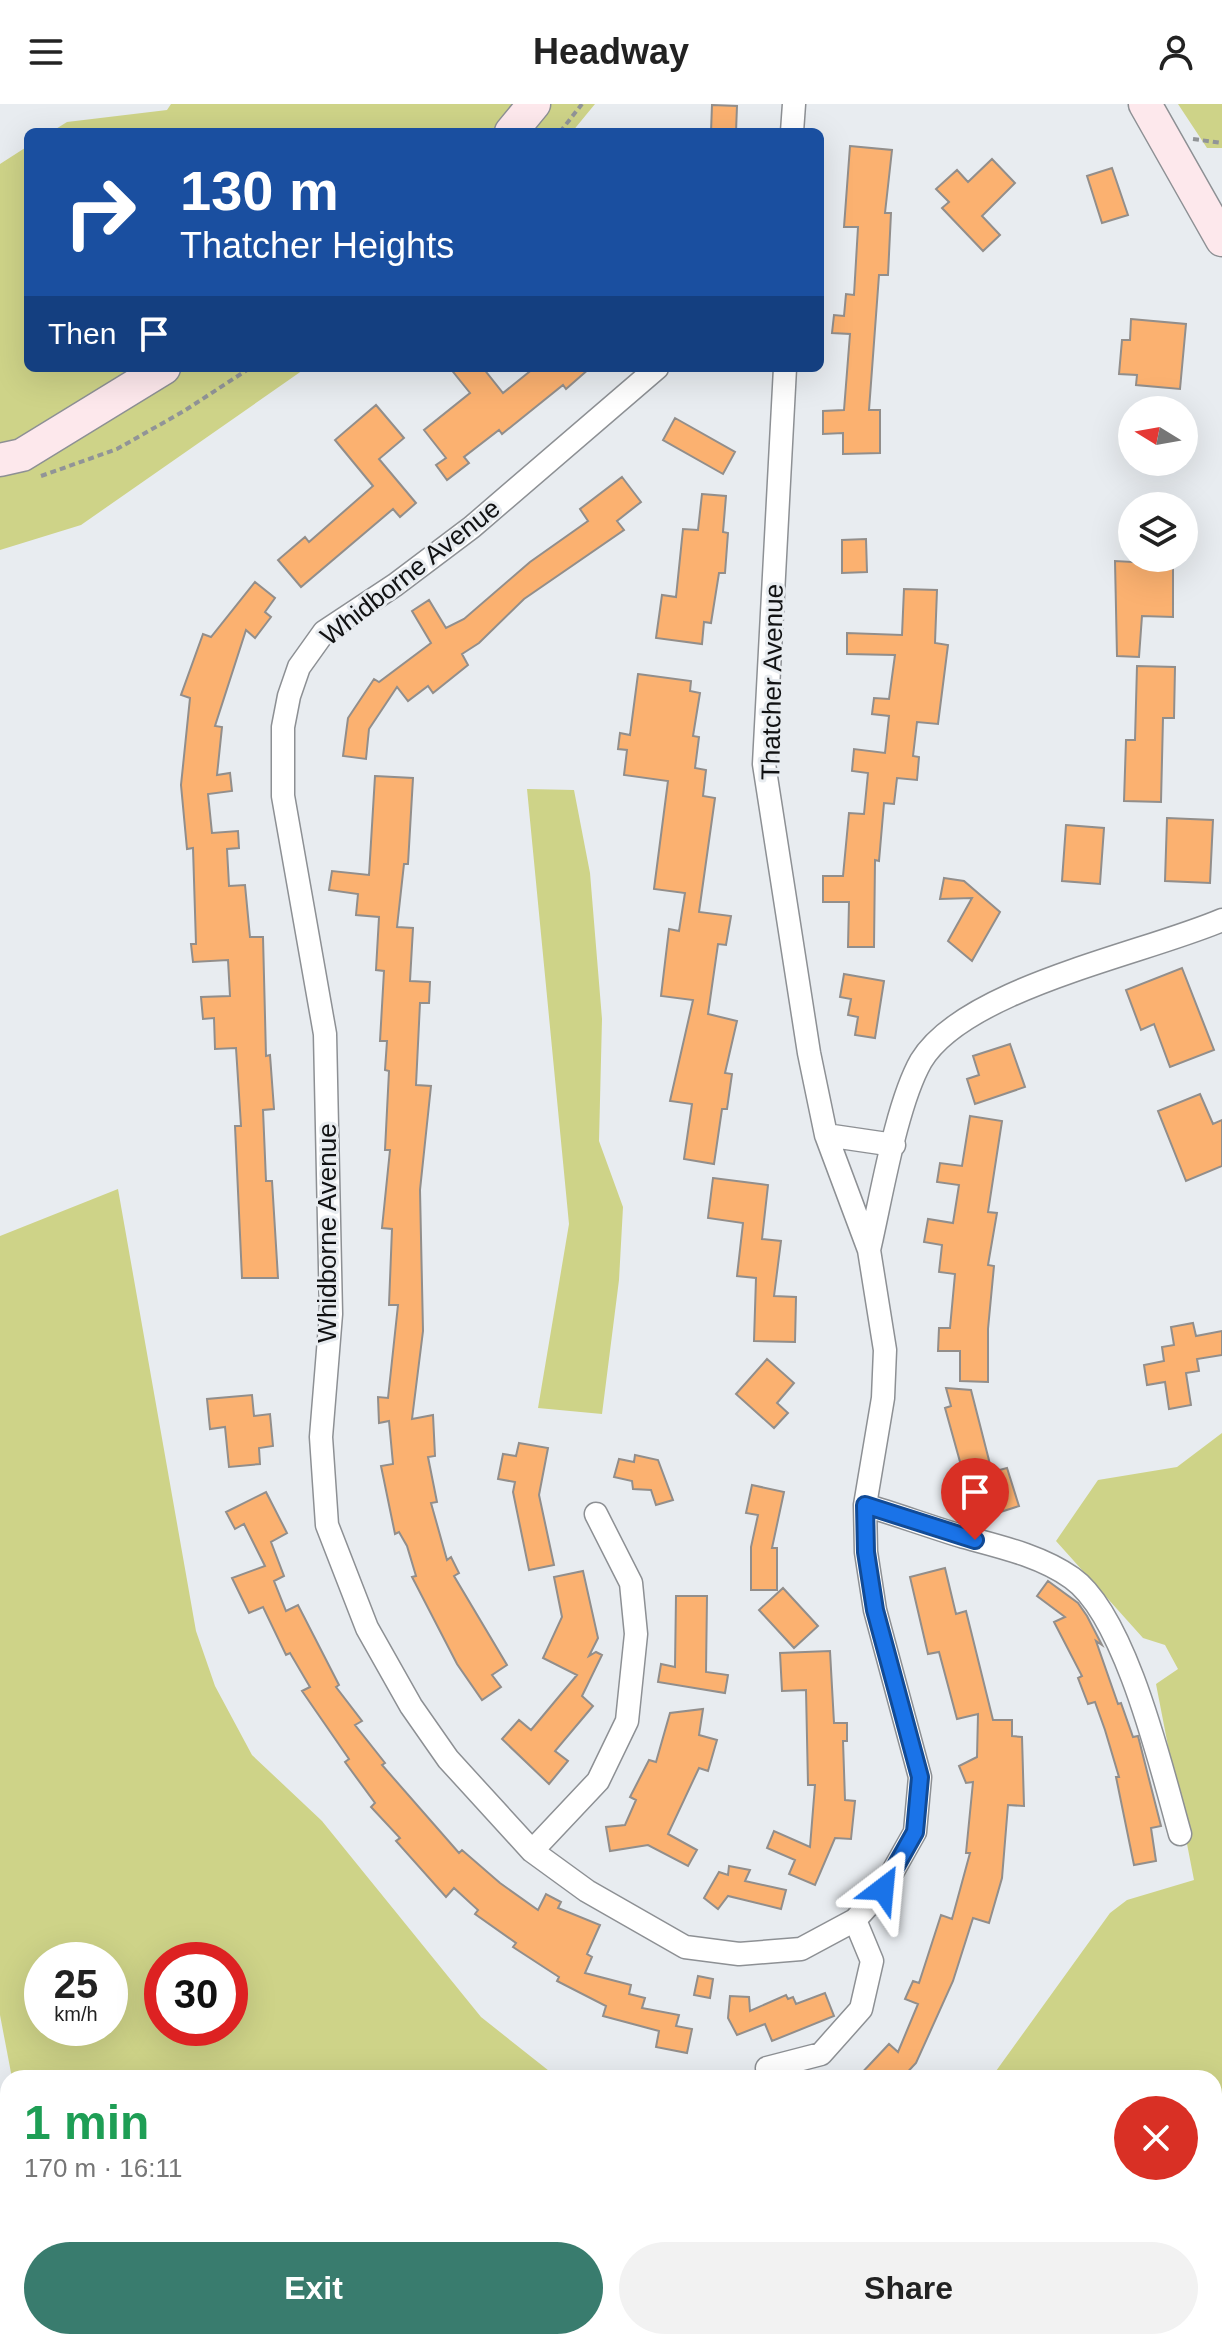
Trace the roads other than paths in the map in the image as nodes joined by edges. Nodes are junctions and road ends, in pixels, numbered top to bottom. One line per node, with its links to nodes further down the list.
1 (534, 104): 4 (street)
2 (794, 104): 5 (street)
3 (1145, 104): 6 (street)
4 (514, 128)
5 (792, 128)
6 (1222, 240)
7 (157, 372): 10 (street)
8 (652, 372): 18 (street, Whidborne Avenue)
9 (785, 372): 12 (street, Thatcher Avenue)
10 (0, 460)
11 (1222, 920): 13 (street, Thatcher Avenue)
12 (826, 1135): 13 (street); 14 (street, Thatcher Avenue)
13 (894, 1145): 14 (street, Thatcher Avenue)
14 (869, 1250): 15 (street, Thatcher Avenue)
15 (865, 1505): 17 (street); 19 (street, Thatcher Avenue)
16 (596, 1514): 18 (street)
17 (1180, 1834)
18 (532, 1851): 19 (street, Whidborne Avenue)
19 (855, 1920): 20 (street)
20 (767, 2068)

